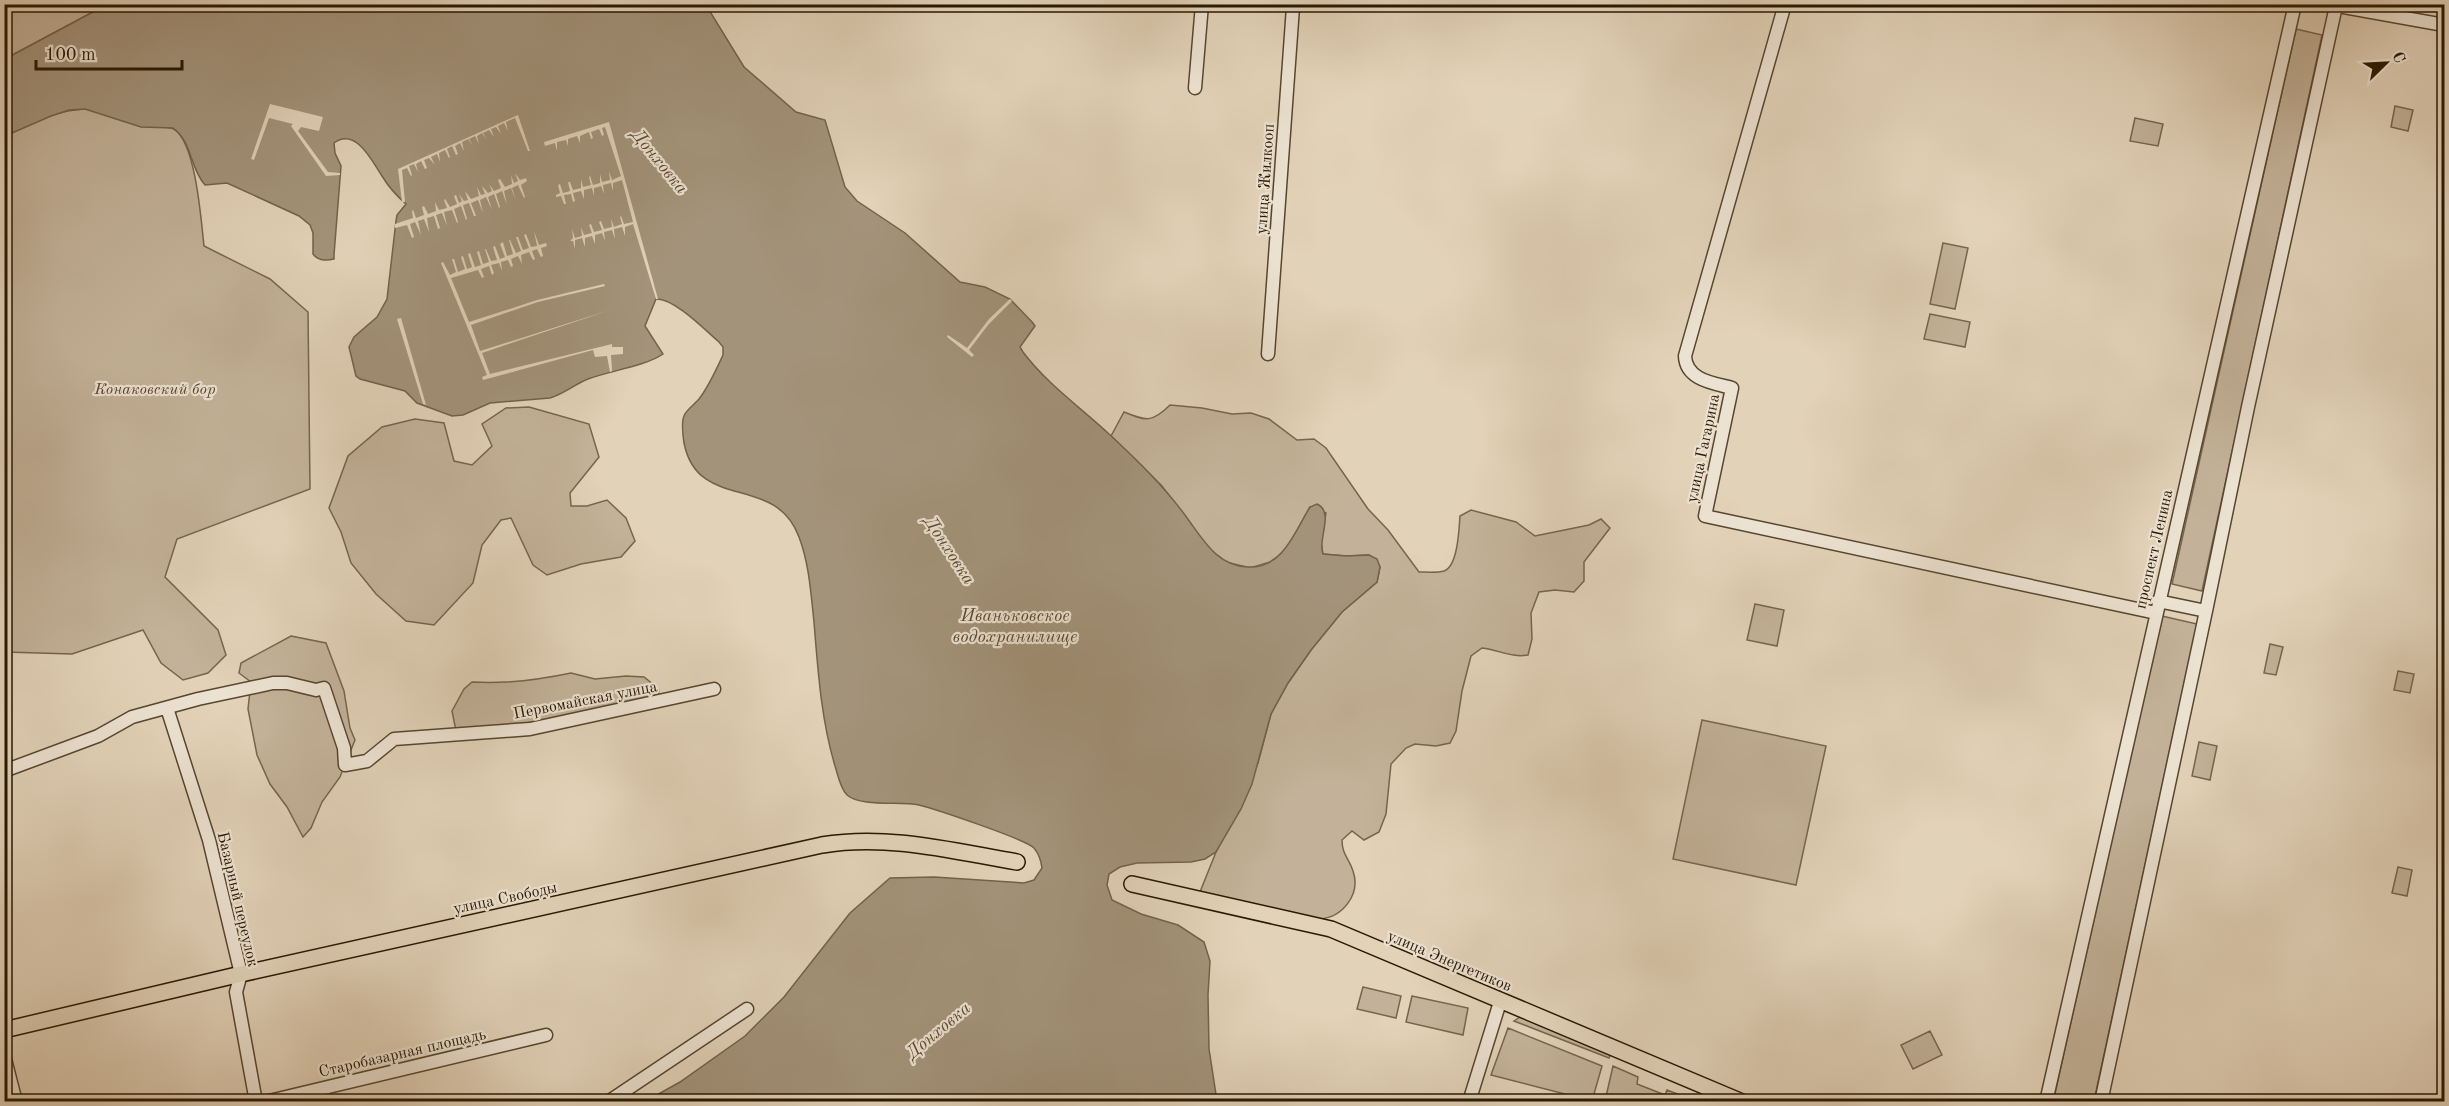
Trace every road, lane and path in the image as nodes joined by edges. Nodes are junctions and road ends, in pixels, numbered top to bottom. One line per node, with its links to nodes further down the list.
1 (1202, 4): 7 (street)
2 (1785, 4): 9 (street, улица Гагарина)
3 (2295, 4): 9 (street, проспект Ленина)
4 (2331, 5): 6 (street); 10 (street)
5 (1293, 7): 8 (street, улица Жилкооп)
6 (2445, 25)
7 (1195, 88)
8 (1268, 354)
9 (2157, 607): 10 (street); 28 (street, проспект Ленина)
10 (2206, 611): 29 (street)
11 (714, 689): 12 (street, Первомайская улица)
12 (167, 708): 13 (street, Первомайская улица); 16 (street, Базарный переулок)
13 (4, 771)
14 (1017, 862): 16 (main road, улица Свободы)
15 (1132, 884): 17 (main road, улица Энергетиков)
16 (242, 974): 19 (main road, улица Свободы); 23 (street, Базарный переулок)
17 (1500, 1002): 26 (street); 27 (main road, улица Энергетиков)
18 (747, 1009): 25 (street)
19 (4, 1030)
20 (546, 1035): 24 (street, Старобазарная площадь)
21 (4, 1055): 22 (street)
22 (16, 1101)
23 (256, 1101)
24 (265, 1101)
25 (608, 1101)
26 (1469, 1101)
27 (1742, 1101)
28 (2046, 1101)
29 (2101, 1101)

